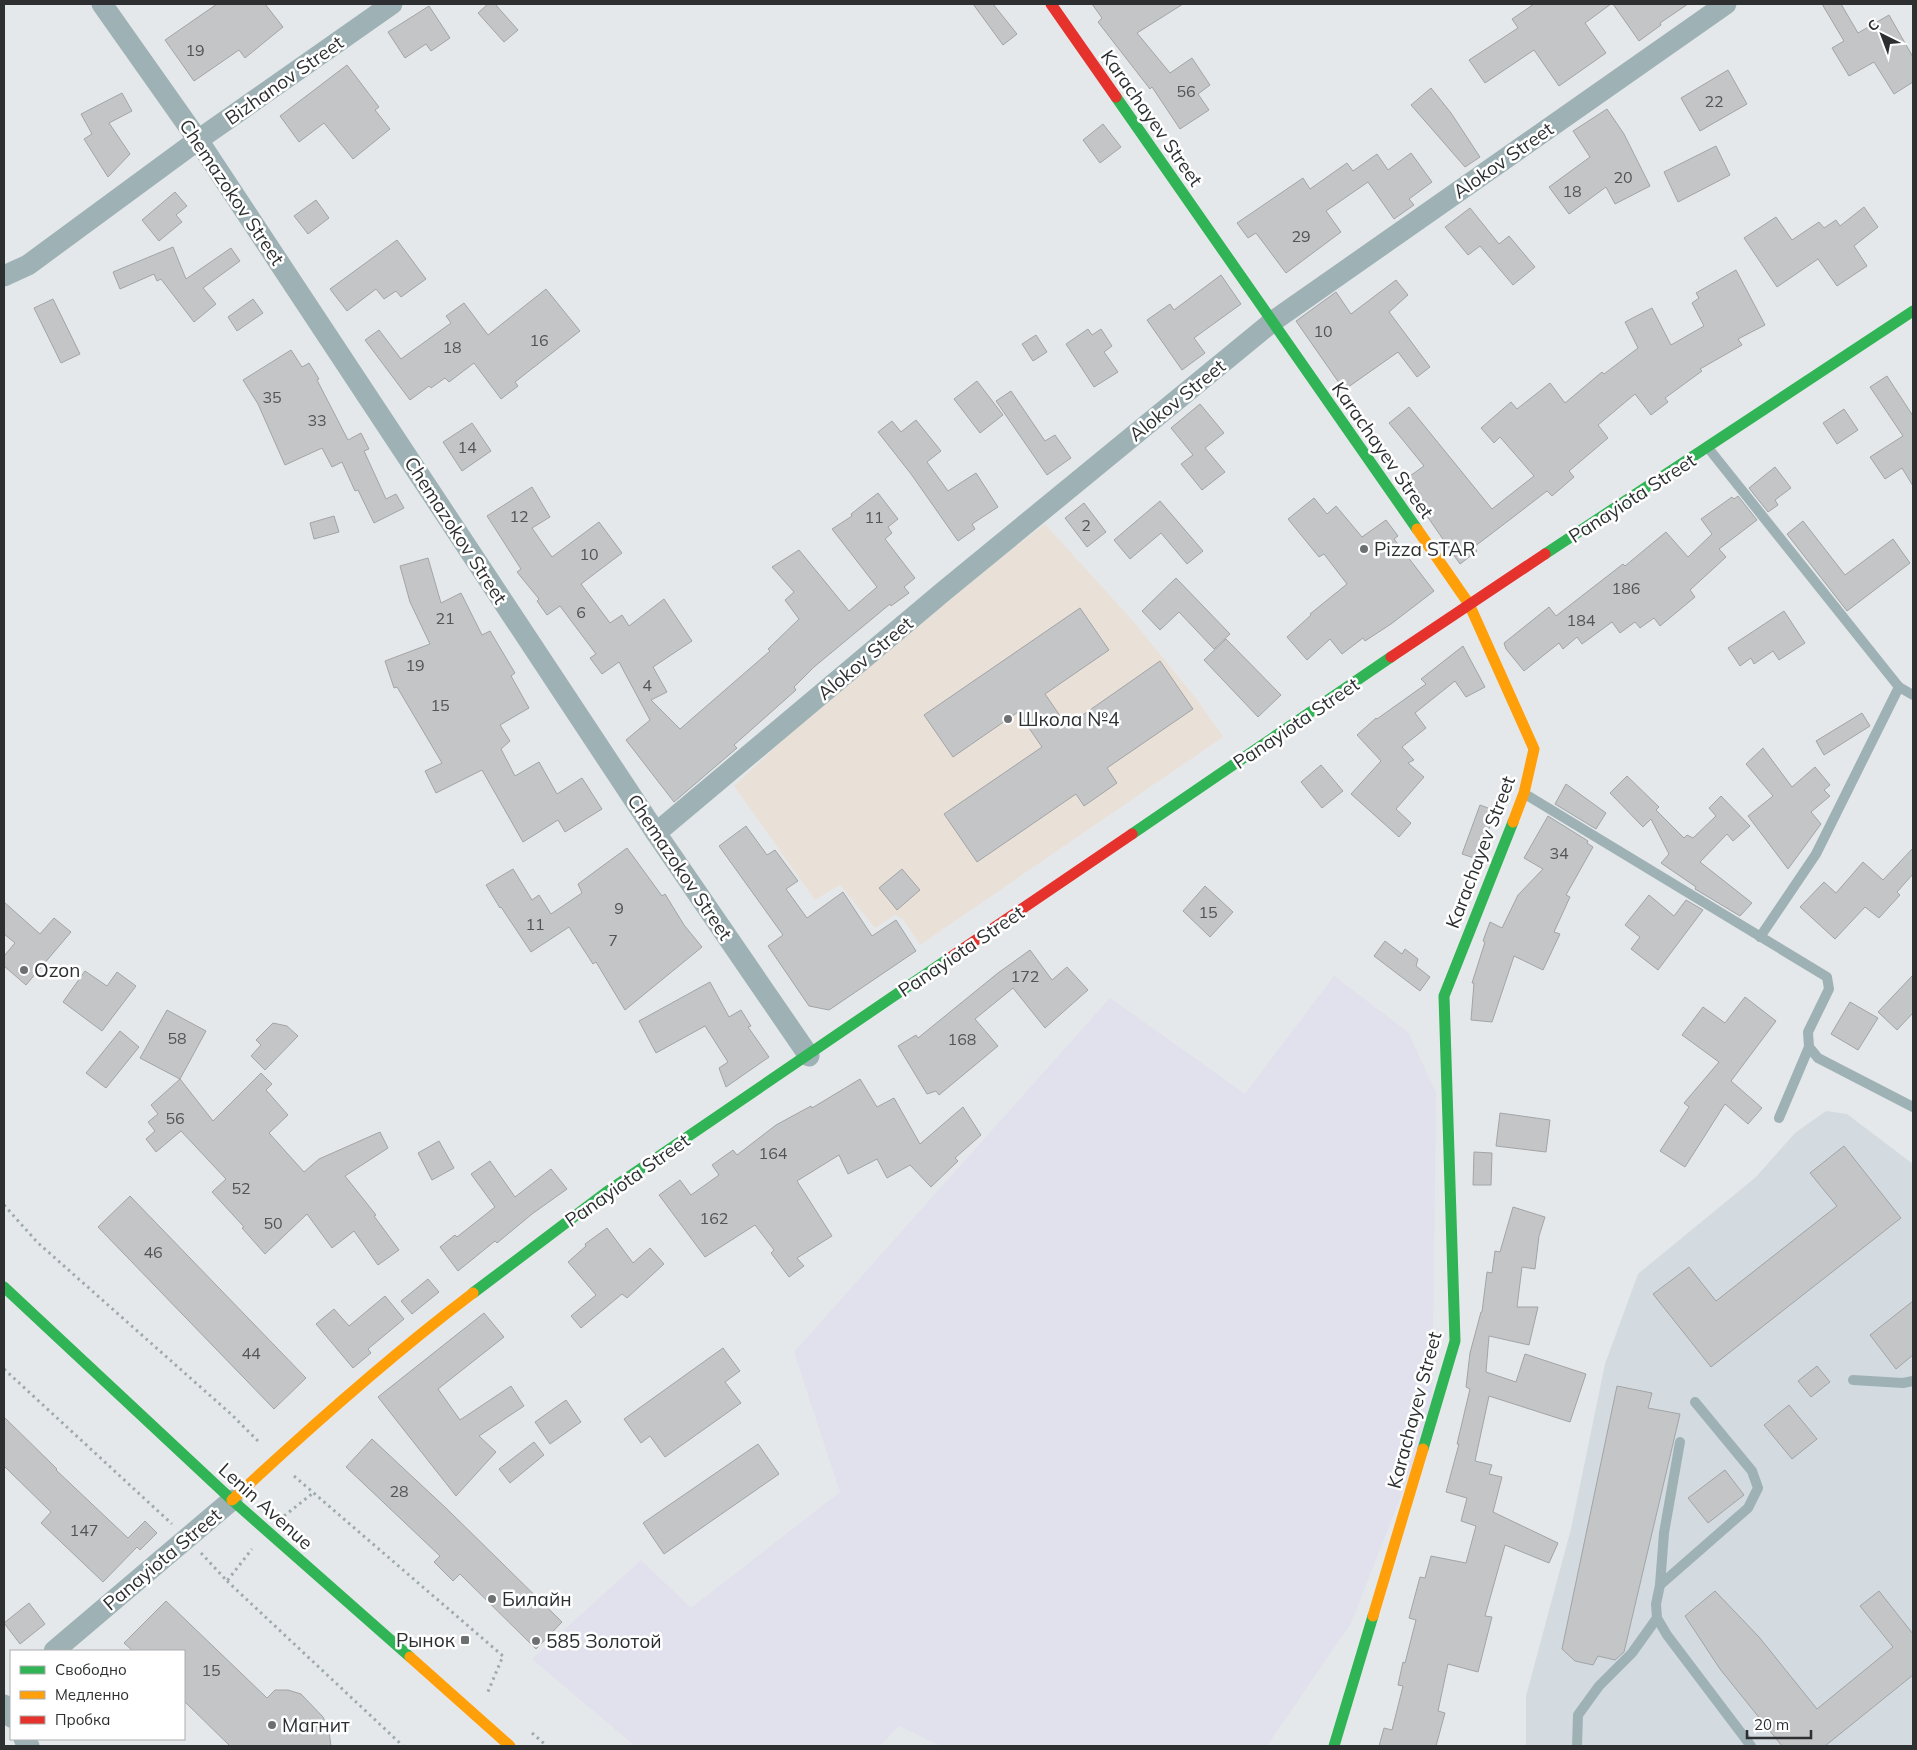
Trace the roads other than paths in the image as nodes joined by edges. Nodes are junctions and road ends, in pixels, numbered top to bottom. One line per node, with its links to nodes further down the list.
1 (102, 4): 5 (street, Chemazokov Street)
2 (392, 4): 5 (street, Bizhanov Street)
3 (1051, 4): 8 (street, Karachayev Street)
4 (1726, 4): 8 (street, Alokov Street)
5 (198, 140): 6 (street, Bizhanov Street); 14 (street, Chemazokov Street)
6 (4, 276)
7 (1912, 315): 9 (street, Panayiota Street)
8 (1272, 322): 10 (street, Karachayev Street); 14 (street, Alokov Street)
9 (1708, 448): 10 (street, Panayiota Street); 11 (lane)
10 (1469, 604): 13 (street, Karachayev Street); 17 (street, Panayiota Street)
11 (1899, 687): 12 (lane); 15 (lane)
12 (1913, 695)
13 (1524, 793): 15 (lane); 30 (street, Karachayev Street)
14 (656, 833): 17 (street, Chemazokov Street)
15 (1760, 937): 16 (lane)
16 (1809, 1047): 18 (lane); 19 (lane)
17 (809, 1056): 25 (street, Panayiota Street)
18 (1913, 1107)
19 (1779, 1118)
20 (4, 1287): 25 (street, Lenin Avenue)
21 (1853, 1380): 22 (lane)
22 (1913, 1381)
23 (1695, 1402): 26 (lane)
24 (1680, 1442): 26 (lane)
25 (232, 1500): 28 (street, Panayiota Street); 29 (street, Lenin Avenue)
26 (1660, 1585): 27 (lane)
27 (1657, 1618): 31 (lane); 32 (lane)
28 (55, 1650)
29 (510, 1746)
30 (1334, 1746)
31 (1577, 1746)
32 (1751, 1746)

